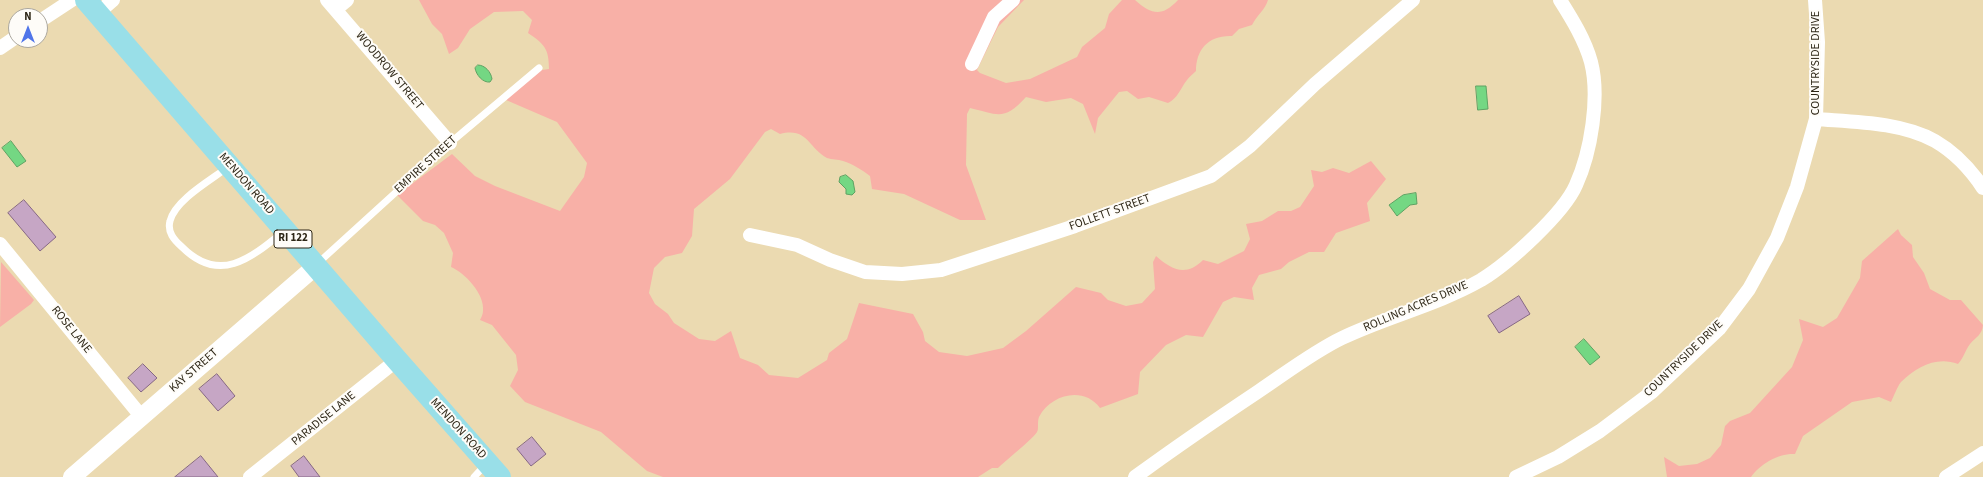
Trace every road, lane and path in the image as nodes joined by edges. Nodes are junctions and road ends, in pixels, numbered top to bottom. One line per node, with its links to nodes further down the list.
1 (72, 0): 9 (street)
2 (347, 0): 8 (street)
3 (1013, 0): 10 (street)
4 (1413, 0): 17 (street, FOLLETT STREET)
5 (1560, 0): 26 (street, ROLLING ACRES DRIVE)
6 (1816, 0): 12 (street, COUNTRYSIDE DRIVE)
7 (99, 4): 14 (main road, MENDON ROAD / RI 122)
8 (331, 5): 13 (street, WOODROW STREET)
9 (48, 16)
10 (972, 64)
11 (539, 68): 13 (lane, EMPIRE STREET)
12 (1816, 119): 15 (street); 27 (street, COUNTRYSIDE DRIVE)
13 (450, 143): 19 (lane, EMPIRE STREET)
14 (230, 166): 16 (main road, MENDON ROAD / RI 122); 16 (lane)
15 (1983, 188)
16 (285, 230): 19 (main road, MENDON ROAD / RI 122)
17 (750, 235)
18 (0, 244): 21 (street, ROSE LANE)
19 (316, 266): 20 (main road, MENDON ROAD / RI 122); 21 (street, KAY STREET)
20 (397, 360): 23 (main road, MENDON ROAD / RI 122); 25 (street, PARADISE LANE)
21 (141, 416): 24 (street, KAY STREET)
22 (1983, 453): 28 (street)
23 (487, 472)
24 (72, 477)
25 (250, 477)
26 (1135, 477)
27 (1516, 477)
28 (1946, 477)

